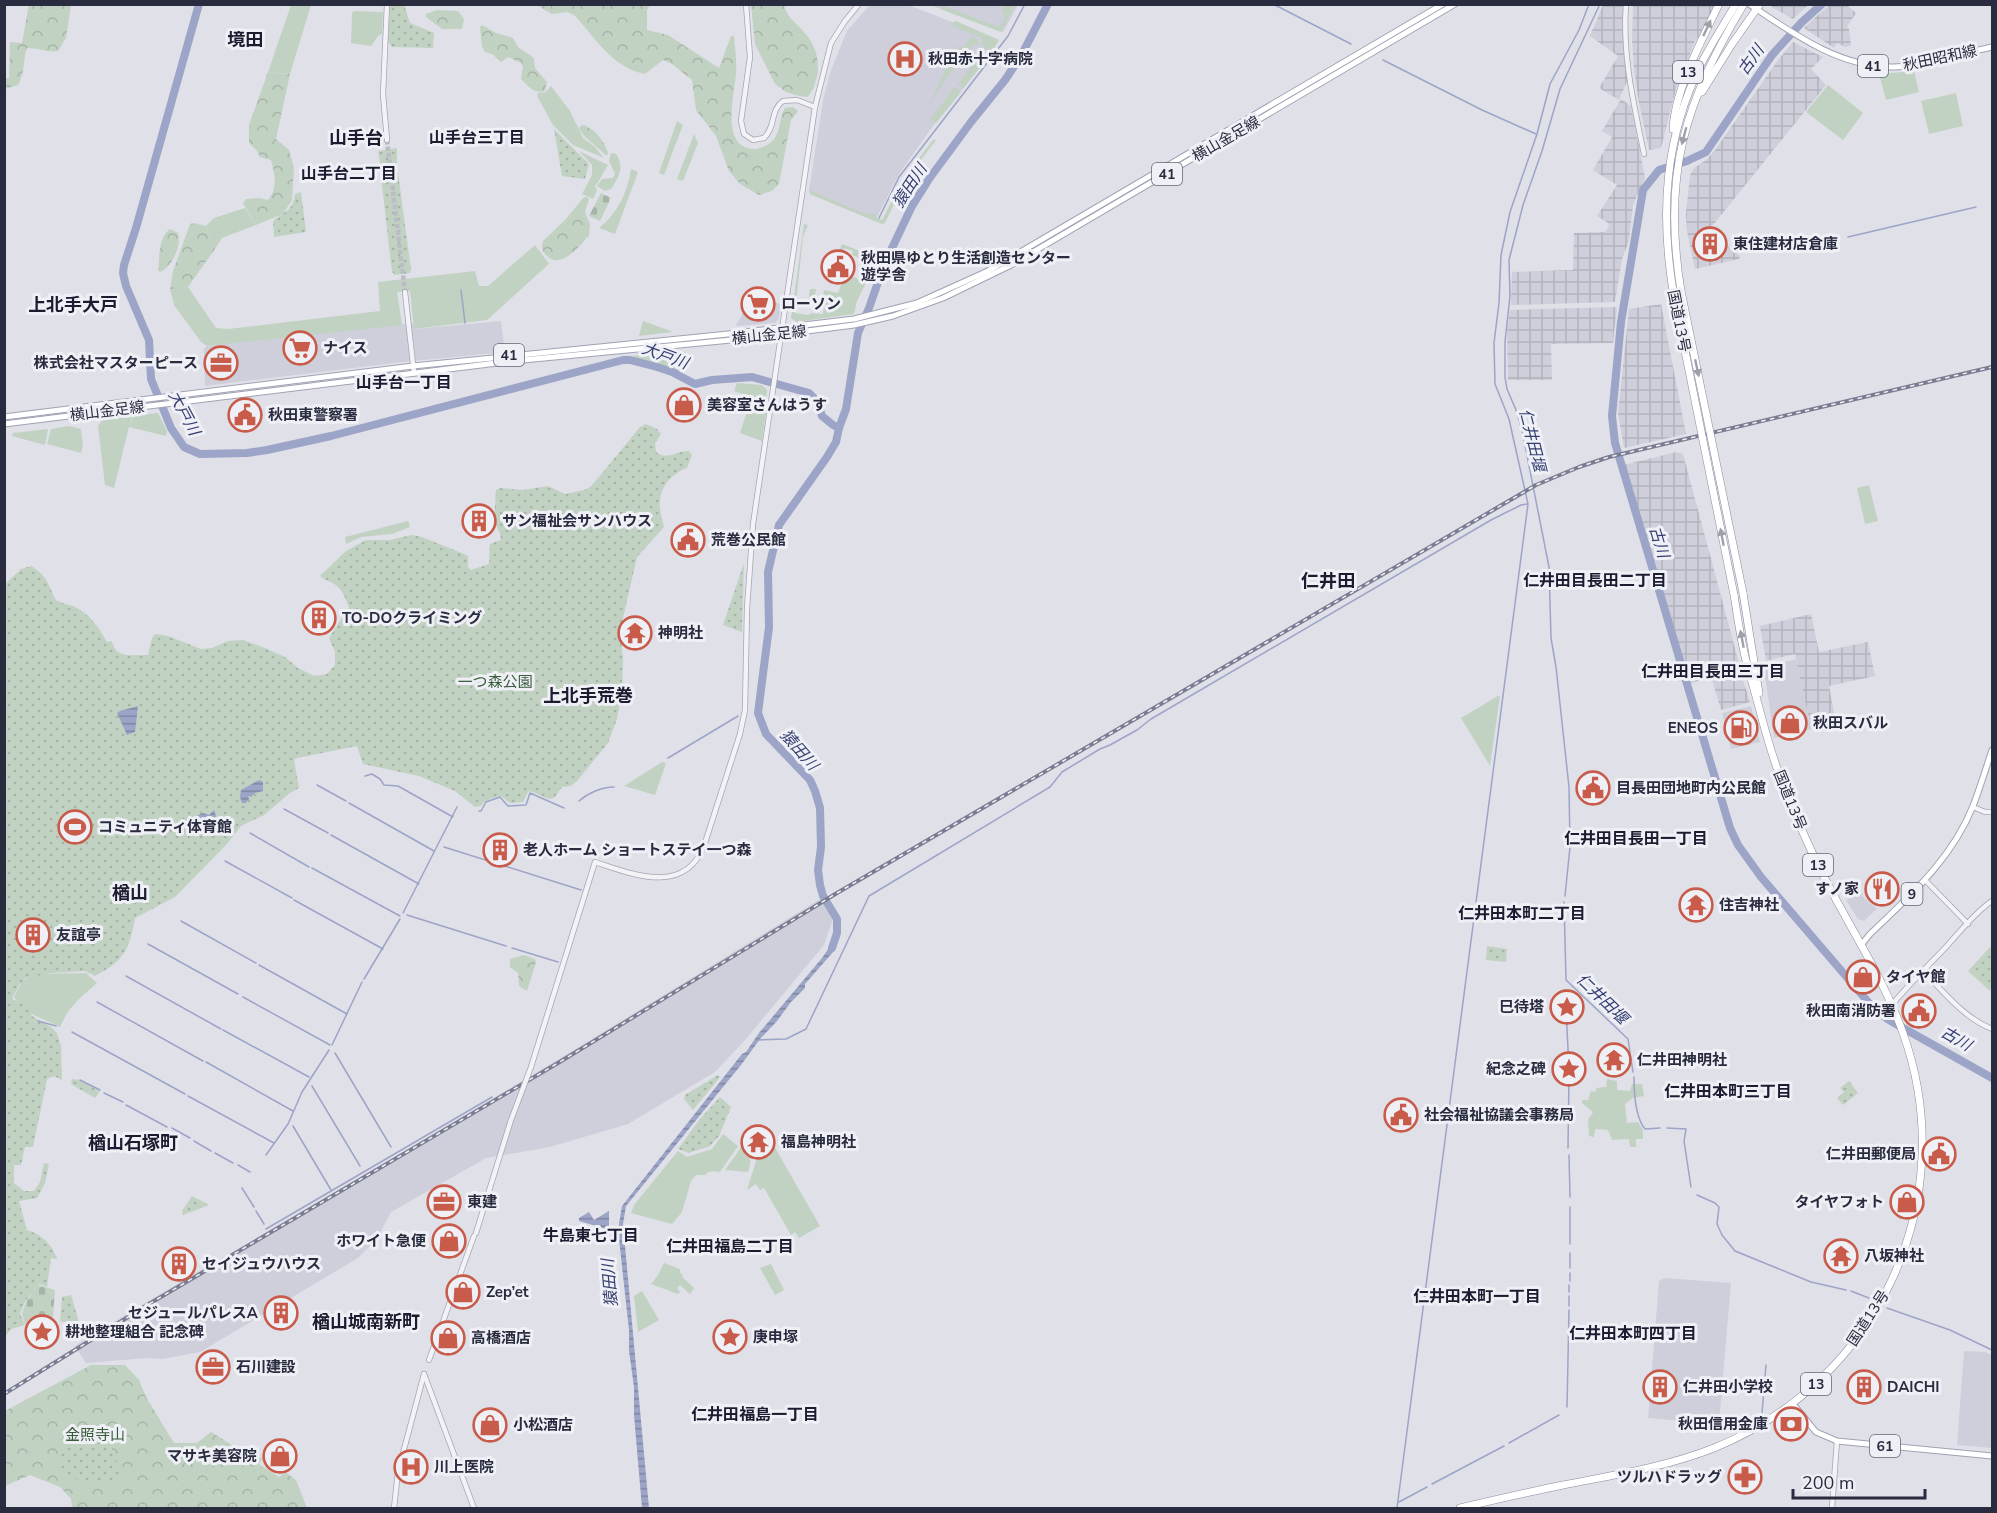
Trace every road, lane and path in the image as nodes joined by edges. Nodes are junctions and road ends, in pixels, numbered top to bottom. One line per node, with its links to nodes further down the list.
1 (387, 4): 16 (street)
2 (746, 4): 14 (street)
3 (859, 4): 14 (street)
4 (1443, 4): 21 (main road, 横山金足線 / 41)
5 (1455, 4): 21 (main road, 横山金足線 / 41)
6 (1626, 4): 18 (street)
7 (1719, 4): 17 (highway, 13, one-way to 7)
8 (1736, 4): 12 (highway, 国道13号 / 13)
9 (1744, 4): 12 (highway, 国道13号 / 13)
10 (1749, 4): 11 (main road, 41)
11 (1759, 7): 13 (main road, 秋田昭和線 / 41); 15 (highway, 13)
12 (1727, 25): 15 (highway, 国道13号 / 13); 17 (highway, 国道13号 / 13)
13 (1992, 47)
14 (815, 107): 22 (street)
15 (1690, 114): 19 (highway, 国道13号 / 13, one-way to 19)
16 (387, 140)
17 (1672, 144): 19 (highway, 国道13号 / 13)
18 (1644, 154)
19 (1677, 291): 27 (highway, 国道13号 / 13, one-way to 27, bridge); 27 (highway, 国道13号 / 13, one-way to 19, bridge)
20 (405, 292): 23 (street)
21 (869, 319): 22 (main road, 横山金足線 / 41)
22 (782, 331): 23 (main road, 横山金足線 / 41); 38 (street, bridge)
23 (414, 369): 24 (main road, 横山金足線 / 41)
24 (155, 402): 25 (main road, 横山金足線 / 41); 26 (main road, 横山金足線 / 41)
25 (4, 417)
26 (4, 424)
27 (1762, 716): 34 (highway, 国道13号 / 13)
28 (1992, 750): 29 (main road, 9)
29 (1973, 807): 30 (street); 31 (main road, 9)
30 (1992, 812)
31 (1926, 880): 33 (street); 34 (main road, 9)
32 (1992, 902): 33 (street)
33 (1968, 924): 35 (street)
34 (1862, 944): 36 (highway, 国道13号 / 13)
35 (1923, 971): 36 (street); 37 (street)
36 (1891, 1006): 39 (highway, 国道13号 / 13)
37 (1992, 1029)
38 (429, 1360)
39 (1792, 1404): 40 (main road, 61); 44 (highway, 国道13号 / 13)
40 (1837, 1441): 41 (main road, 61); 45 (street)
41 (1992, 1456)
42 (394, 1509): 43 (street)
43 (474, 1509)
44 (1460, 1509)
45 (1832, 1509)

